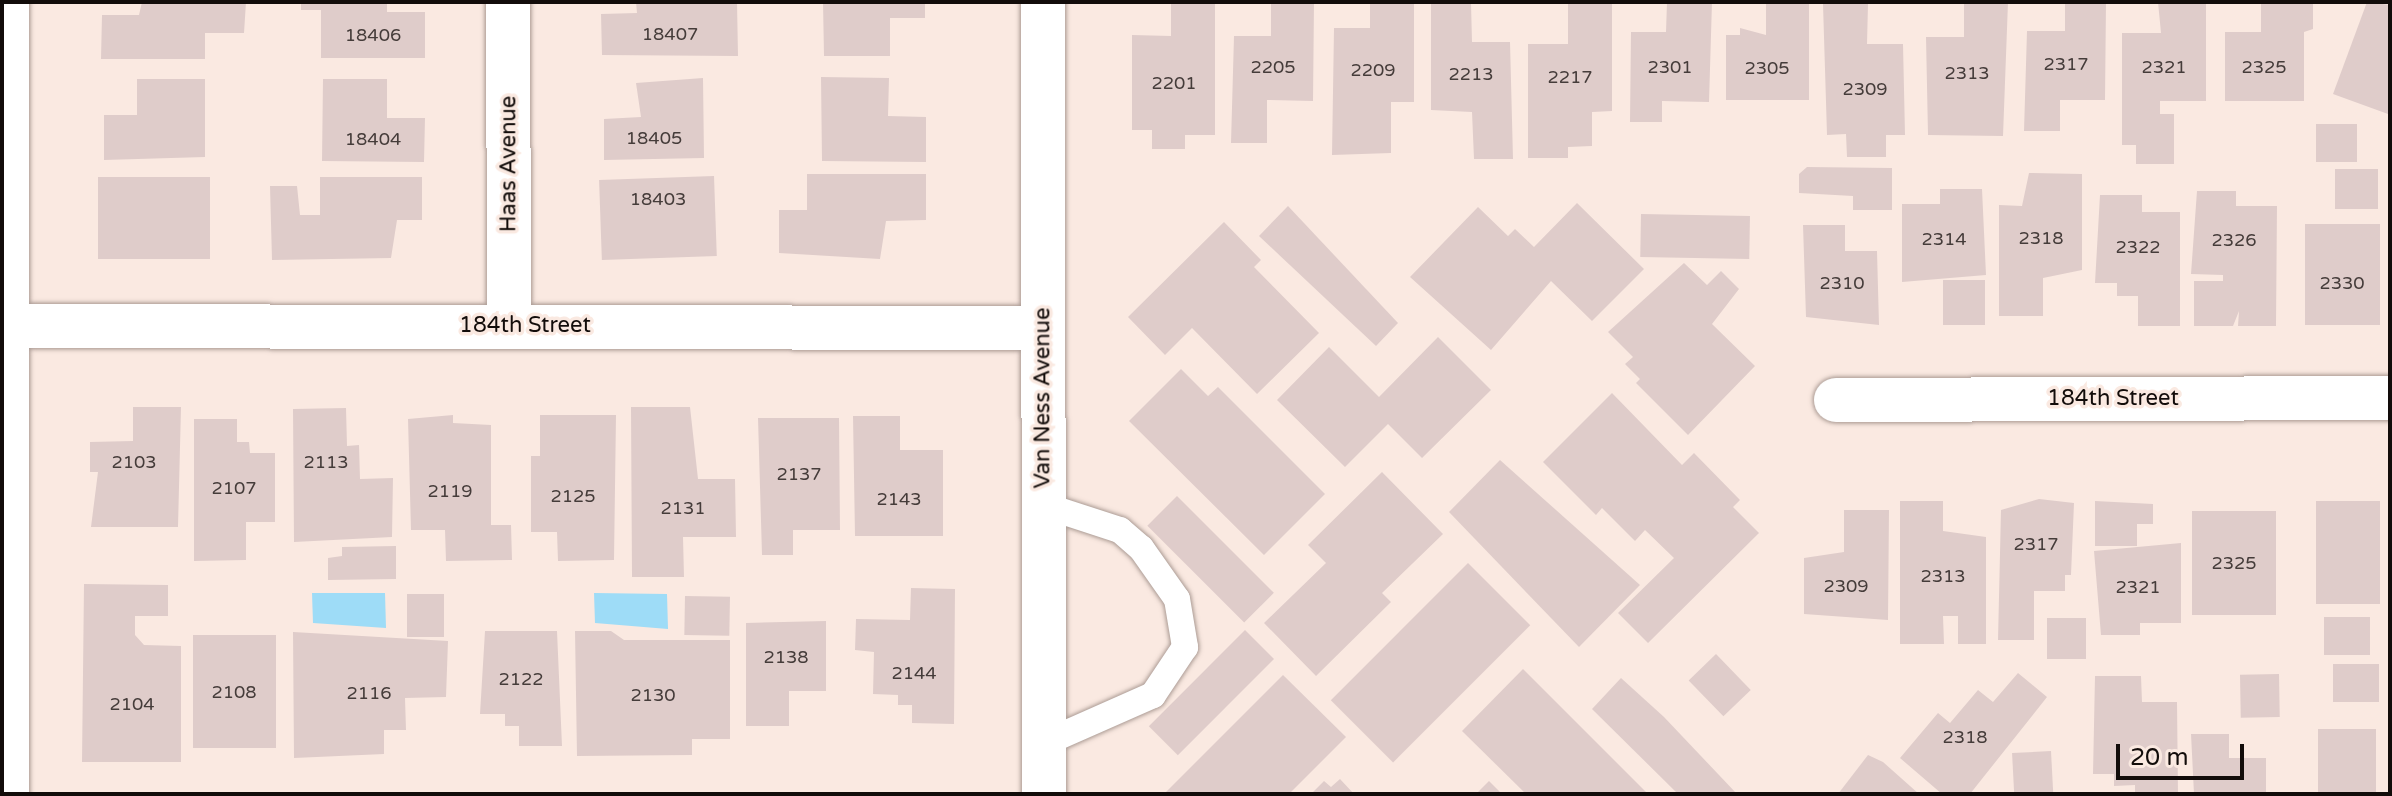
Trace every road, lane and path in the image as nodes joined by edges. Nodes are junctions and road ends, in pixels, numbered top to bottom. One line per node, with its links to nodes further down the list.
1 (7, 2): 5 (street)
2 (508, 2): 4 (street, Haas Avenue)
3 (1043, 2): 6 (street, Van Ness Avenue)
4 (509, 325): 5 (street, 184th Street); 6 (street, 184th Street)
5 (7, 326): 11 (street)
6 (1043, 328): 9 (street, Van Ness Avenue)
7 (2390, 398): 8 (street, 184th Street)
8 (1836, 400)
9 (1043, 505): 10 (street, Van Ness Avenue); 10 (lane)
10 (1044, 743): 12 (street, Van Ness Avenue)
11 (7, 794)
12 (1044, 794)

